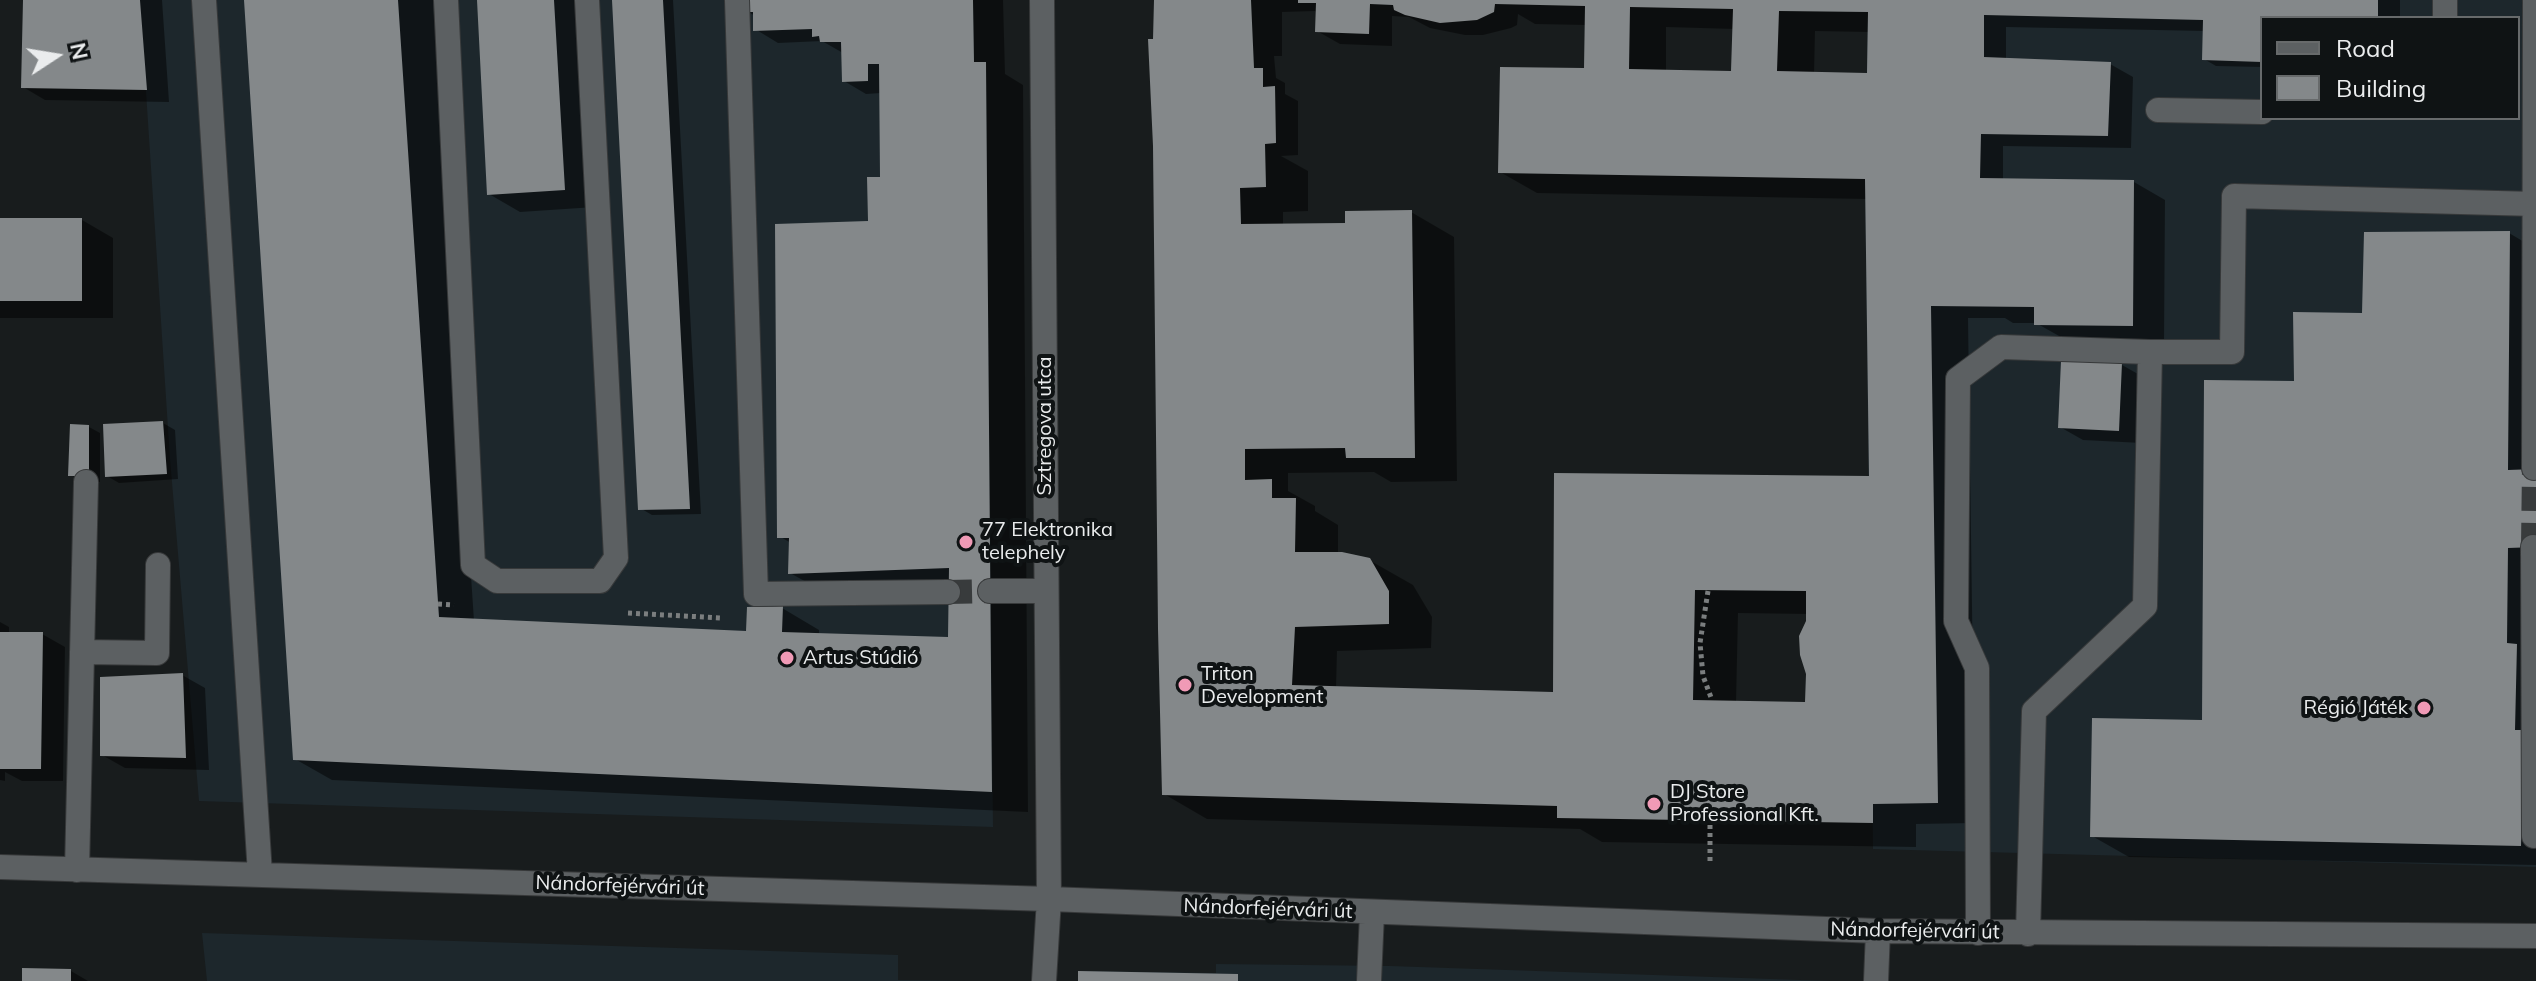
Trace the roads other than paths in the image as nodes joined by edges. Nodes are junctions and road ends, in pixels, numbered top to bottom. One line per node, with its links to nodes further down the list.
1 (204, 0): 22 (street)
2 (446, 0): 3 (street)
3 (587, 0)
4 (737, 0): 17 (street)
5 (1042, 0): 16 (street, Sztregova utca)
6 (2535, 0): 9 (street)
7 (2158, 110): 8 (street)
8 (2260, 112)
9 (2535, 204): 10 (street); 11 (street)
10 (2150, 352): 26 (street); 27 (street)
11 (2534, 468)
12 (86, 482): 18 (street)
13 (2533, 547): 19 (street)
14 (158, 565): 18 (street)
15 (990, 591): 16 (street)
16 (1046, 591): 23 (street, Sztregova utca)
17 (948, 592)
18 (82, 652): 21 (street)
19 (2534, 836)
20 (0, 867): 21 (street, Nándorfejérvári út)
21 (77, 870): 22 (street, Nándorfejérvári út)
22 (260, 874): 23 (street, Nándorfejérvári út)
23 (1049, 899): 24 (street, Nándorfejérvári út); 29 (street, Sztregova utca)
24 (1372, 913): 25 (street, Nándorfejérvári út); 30 (street)
25 (1878, 931): 26 (street, Nándorfejérvári út); 31 (street)
26 (1978, 933): 27 (street, Nándorfejérvári út)
27 (2028, 934): 28 (street, Nándorfejérvári út)
28 (2536, 936)
29 (1044, 981)
30 (1369, 981)
31 (1876, 981)

